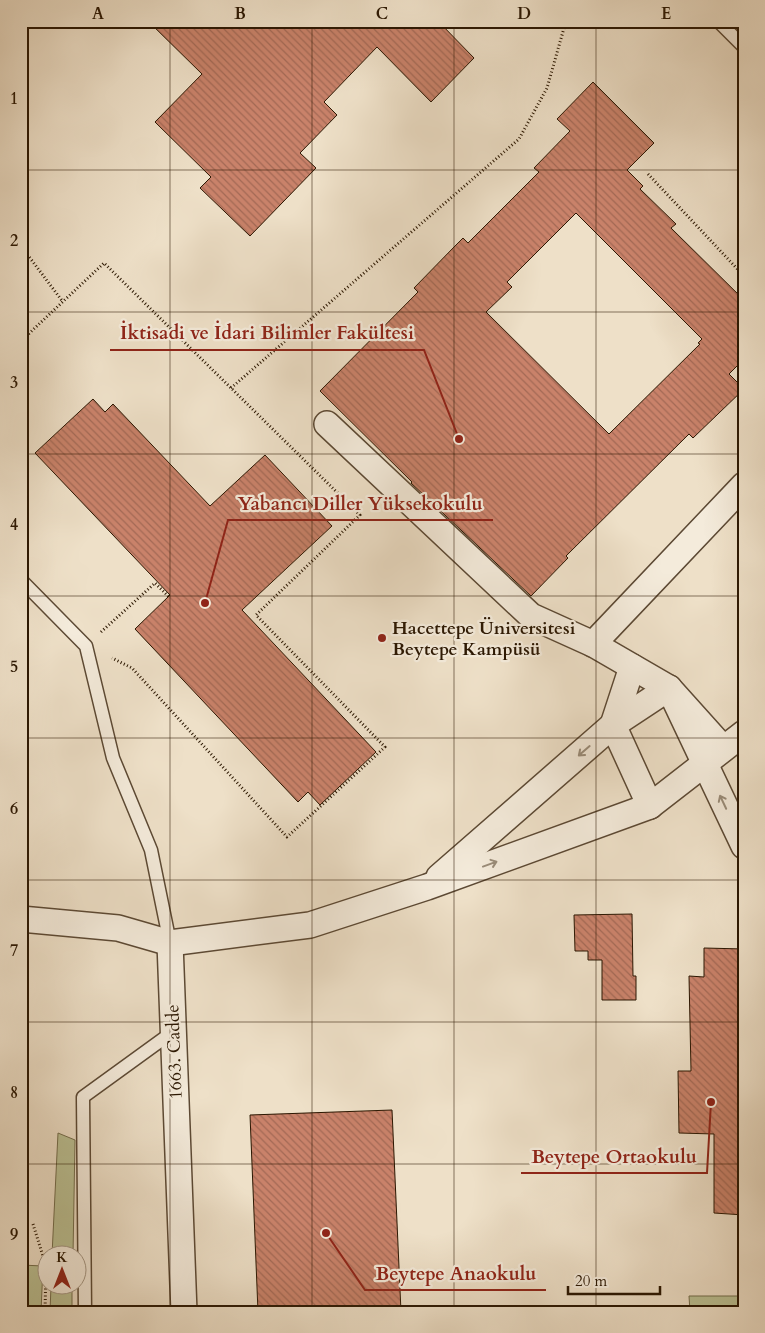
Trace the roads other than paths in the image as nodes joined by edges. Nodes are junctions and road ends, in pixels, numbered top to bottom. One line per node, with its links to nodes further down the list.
1 (718, 21): 2 (lane)
2 (744, 47)
3 (327, 424): 6 (street)
4 (744, 485): 6 (street)
5 (21, 580): 16 (lane)
6 (592, 644): 7 (street)
7 (632, 667): 8 (street); 9 (street)
8 (669, 688): 9 (street); 11 (street); 13 (street, one-way to 8)
9 (613, 725): 12 (street); 14 (street, one-way to 14)
10 (744, 733): 11 (street)
11 (722, 748): 12 (street)
12 (650, 806): 14 (street, one-way to 12)
13 (744, 846)
14 (428, 887): 16 (street)
15 (21, 919): 16 (street)
16 (170, 943): 17 (street, 1663. Cadde)
17 (174, 1031): 18 (lane); 19 (street, 1663. Cadde)
18 (85, 1312)
19 (184, 1312)

